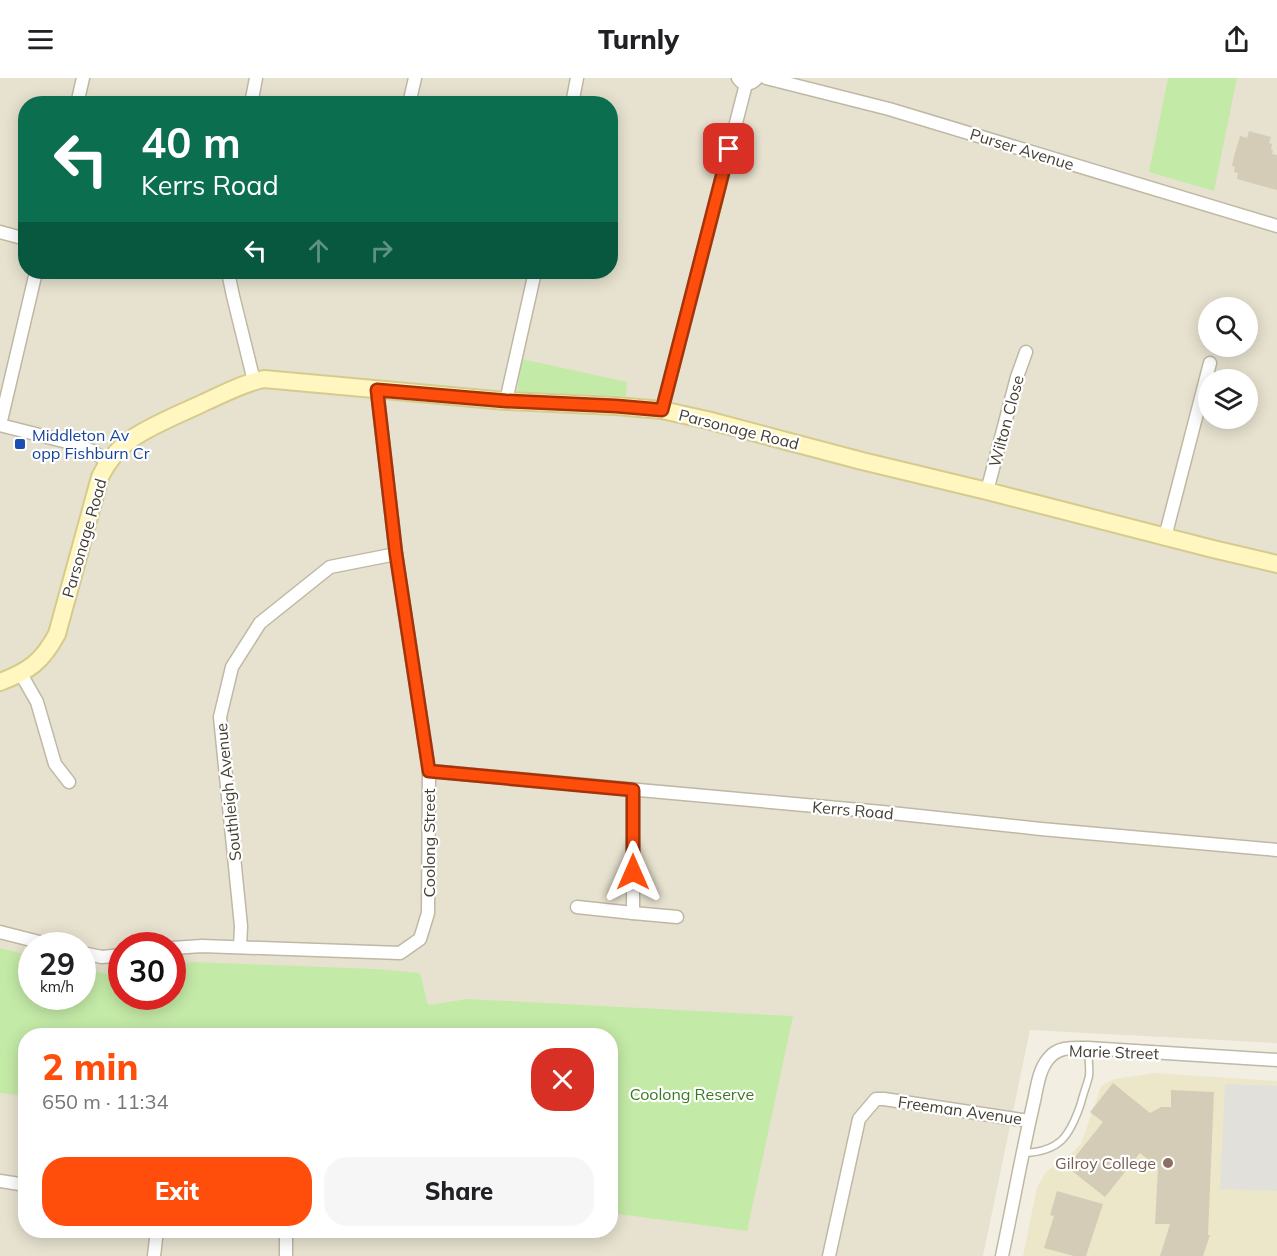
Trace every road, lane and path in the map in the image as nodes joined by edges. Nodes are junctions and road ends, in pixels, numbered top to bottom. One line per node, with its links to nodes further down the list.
1 (83, 78): 7 (street)
2 (256, 78): 8 (street)
3 (415, 78): 9 (street)
4 (577, 78): 10 (street)
5 (766, 78): 11 (street, Purser Avenue)
6 (747, 80): 22 (street)
7 (78, 96)
8 (253, 96)
9 (412, 96)
10 (574, 96)
11 (1277, 226)
12 (0, 232): 13 (street)
13 (18, 236)
14 (34, 279): 23 (street)
15 (229, 279): 19 (street)
16 (533, 279): 21 (street)
17 (1026, 352): 25 (street, Wilton Close)
18 (1210, 363): 26 (street)
19 (254, 381): 20 (street, Parsonage Road); 24 (street, Parsonage Road)
20 (377, 390): 21 (street, Parsonage Road); 27 (street, Coolong Street)
21 (506, 401): 22 (street, Parsonage Road)
22 (662, 410): 25 (street, Parsonage Road)
23 (0, 425): 24 (street)
24 (107, 461): 29 (street, Parsonage Road)
25 (987, 491): 26 (street, Parsonage Road)
26 (1165, 537): 28 (street, Parsonage Road)
27 (396, 554): 31 (street, Coolong Street); 41 (street, Southleigh Avenue)
28 (1277, 564)
29 (21, 674): 30 (street, Parsonage Road); 32 (street)
30 (0, 682)
31 (429, 771): 33 (street, Kerrs Road); 41 (street, Coolong Street)
32 (69, 782)
33 (633, 790): 34 (street, Kerrs Road); 36 (street)
34 (1277, 850)
35 (578, 907): 36 (street)
36 (633, 913): 37 (street)
37 (677, 917)
38 (0, 932): 39 (street)
39 (18, 937)
40 (186, 947): 41 (street, Coolong Street)
41 (240, 947)
42 (1088, 1048): 43 (street, Marie Street); 44 (street, Marie Street); 45 (lane)
43 (1277, 1060)
44 (1029, 1120): 45 (street, Marie Street); 52 (street, Freeman Avenue)
45 (1023, 1153): 53 (street, Marie Street)
46 (0, 1181): 47 (street)
47 (18, 1184)
48 (156, 1238): 50 (street)
49 (286, 1238): 51 (street)
50 (154, 1256)
51 (286, 1256)
52 (829, 1256)
53 (1002, 1256)

